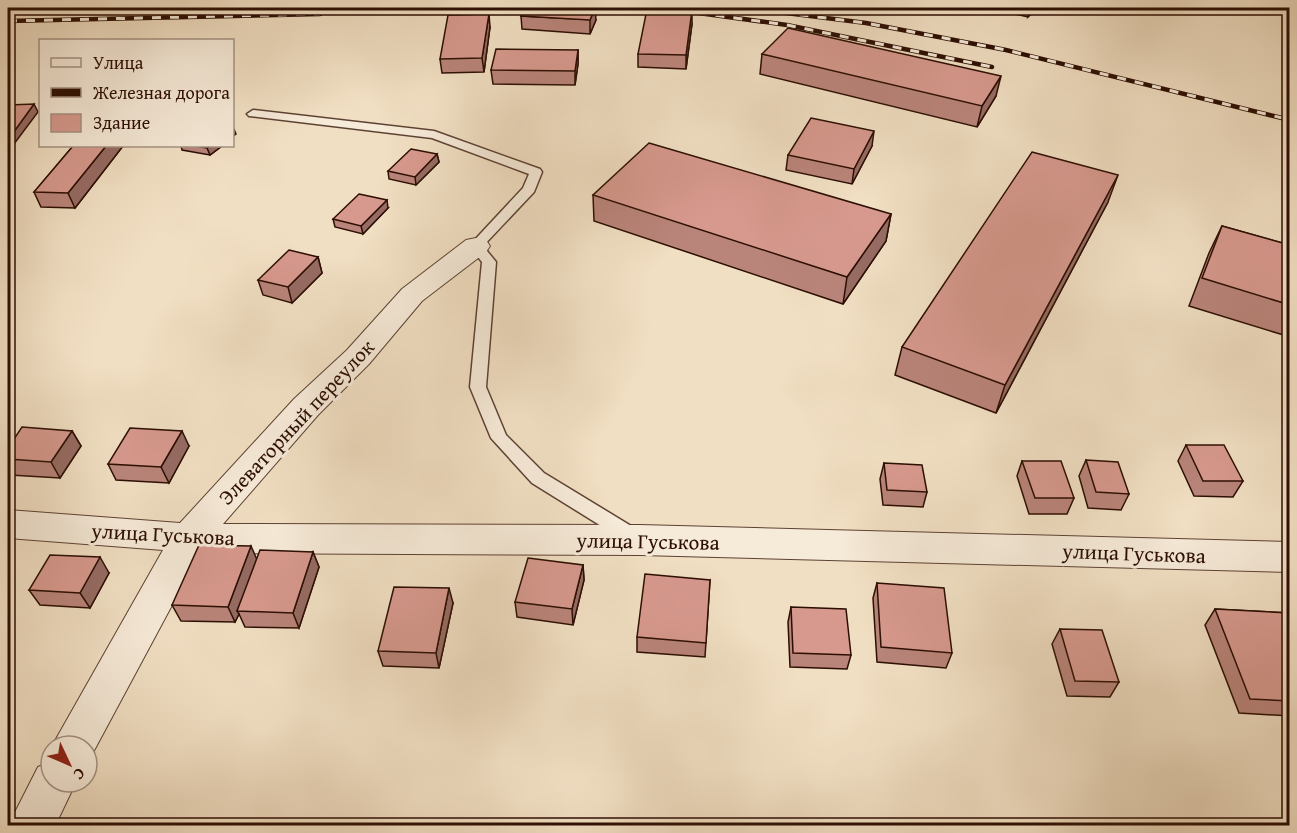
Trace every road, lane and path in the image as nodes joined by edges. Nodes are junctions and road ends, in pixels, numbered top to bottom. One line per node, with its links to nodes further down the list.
1 (253, 114): 2 (lane)
2 (476, 246): 4 (street, Элеваторный переулок); 5 (lane)
3 (8, 524): 4 (street, улица Гуськова)
4 (189, 538): 5 (street, улица Гуськова); 7 (street, Элеваторный переулок)
5 (640, 540): 6 (street, улица Гуськова)
6 (1290, 557)
7 (81, 734)
8 (47, 794): 9 (street)
9 (30, 825)

